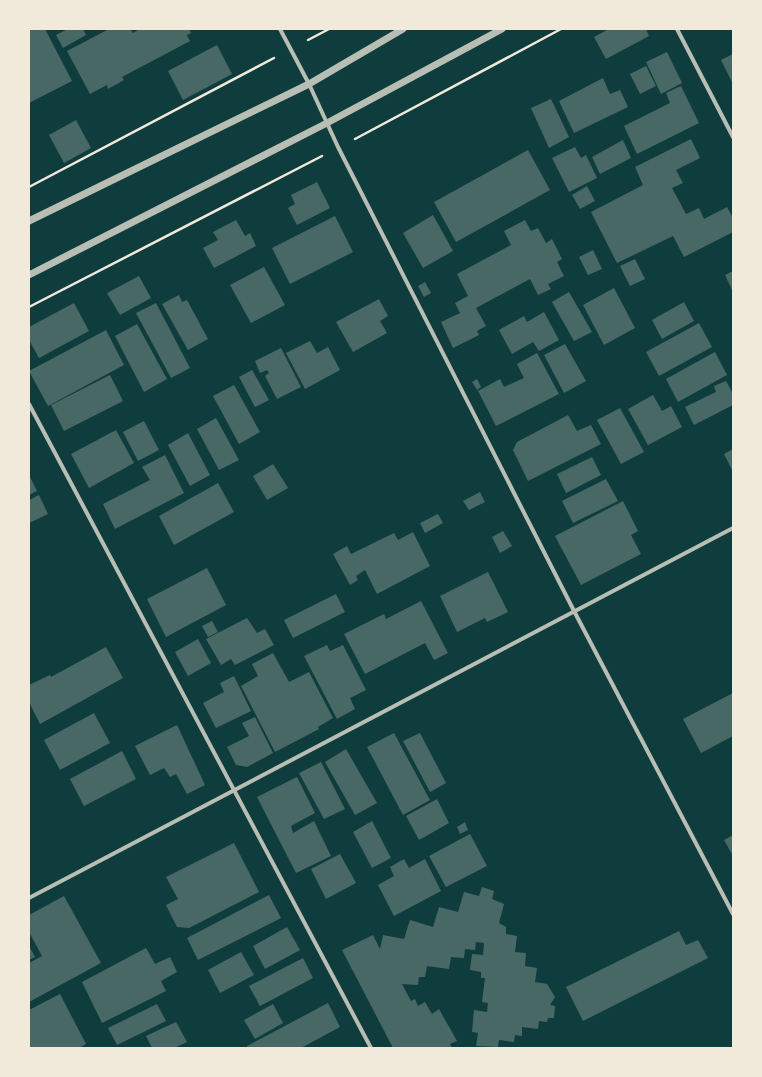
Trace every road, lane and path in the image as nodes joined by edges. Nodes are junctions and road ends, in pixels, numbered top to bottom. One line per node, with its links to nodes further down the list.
1 (280, 29): 7 (street)
2 (329, 29): 7 (path)
3 (403, 29): 8 (street)
4 (502, 29): 9 (street)
5 (562, 29): 11 (path)
6 (677, 29): 10 (street)
7 (291, 49): 8 (street); 12 (path)
8 (309, 84): 9 (street); 13 (street)
9 (327, 123): 11 (street); 14 (street)
10 (733, 138)
11 (338, 147): 15 (path); 18 (street)
12 (29, 187)
13 (29, 221)
14 (29, 275)
15 (29, 307)
16 (29, 404): 19 (street)
17 (733, 528): 18 (street)
18 (574, 611): 19 (street); 21 (street)
19 (234, 792): 20 (street); 22 (street)
20 (29, 898)
21 (733, 914)
22 (371, 1048)

